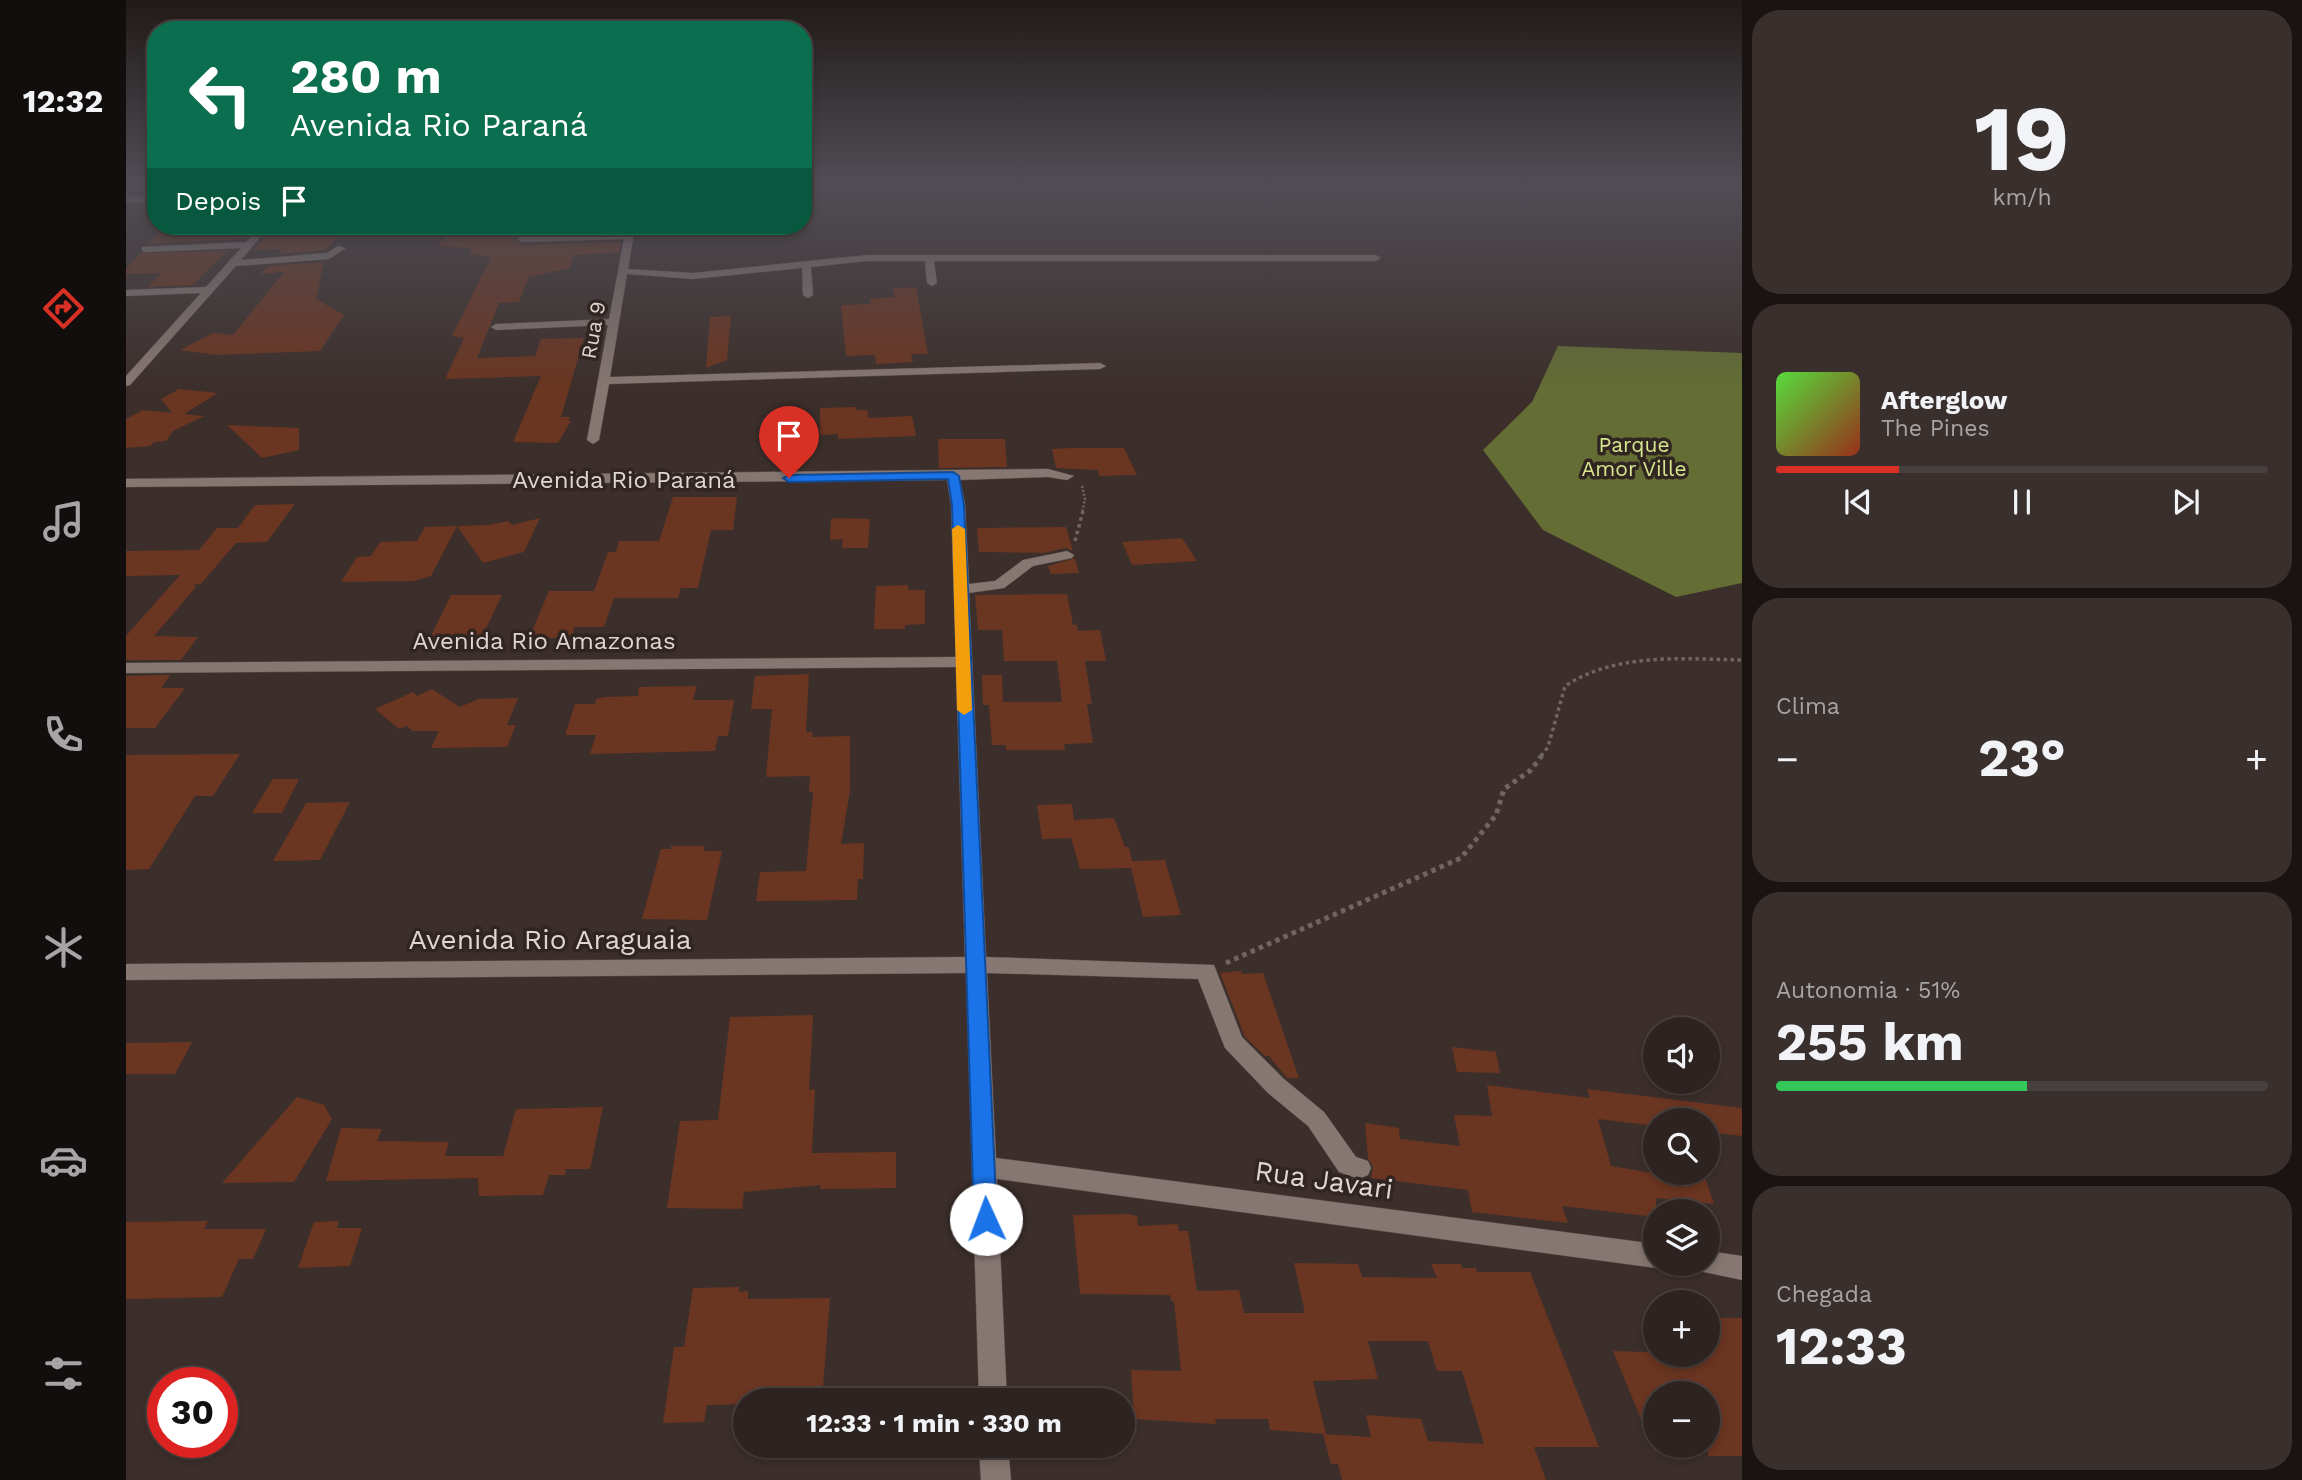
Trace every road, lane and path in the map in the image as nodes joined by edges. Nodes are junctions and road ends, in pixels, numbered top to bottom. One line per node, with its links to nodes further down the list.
1 (244, 251): 6 (street)
2 (336, 251): 6 (street)
3 (626, 251): 8 (street, Rua 9)
4 (929, 258): 5 (street); 7 (street); 9 (street)
5 (1376, 258)
6 (233, 263): 10 (street)
7 (806, 263): 8 (street); 12 (street)
8 (622, 271): 13 (street, Rua 9)
9 (932, 283)
10 (209, 290): 11 (street); 17 (street)
11 (126, 293)
12 (808, 295)
13 (613, 322): 14 (street); 16 (street, Rua 9)
14 (496, 327)
15 (1100, 366): 16 (street)
16 (604, 381): 18 (street, Rua 9)
17 (126, 383)
18 (593, 440)
19 (953, 476): 20 (street, Avenida Rio Paraná); 21 (street, Avenida Rio Paraná); 23 (street)
20 (1067, 476): 22 (path)
21 (126, 483)
22 (1067, 555): 23 (street)
23 (960, 590): 25 (street)
24 (1742, 660): 28 (path)
25 (962, 663): 26 (street, Avenida Rio Amazonas); 27 (street)
26 (126, 668)
27 (975, 965): 28 (street, Avenida Rio Araguaia); 29 (street, Avenida Rio Araguaia); 30 (street)
28 (1206, 971): 31 (street)
29 (126, 972)
30 (984, 1167): 32 (street, Rua Javari); 35 (street)
31 (1359, 1168)
32 (1643, 1254)
33 (1720, 1265): 34 (street)
34 (1742, 1268)
35 (993, 1388)
36 (995, 1458): 37 (street)
37 (996, 1480)

